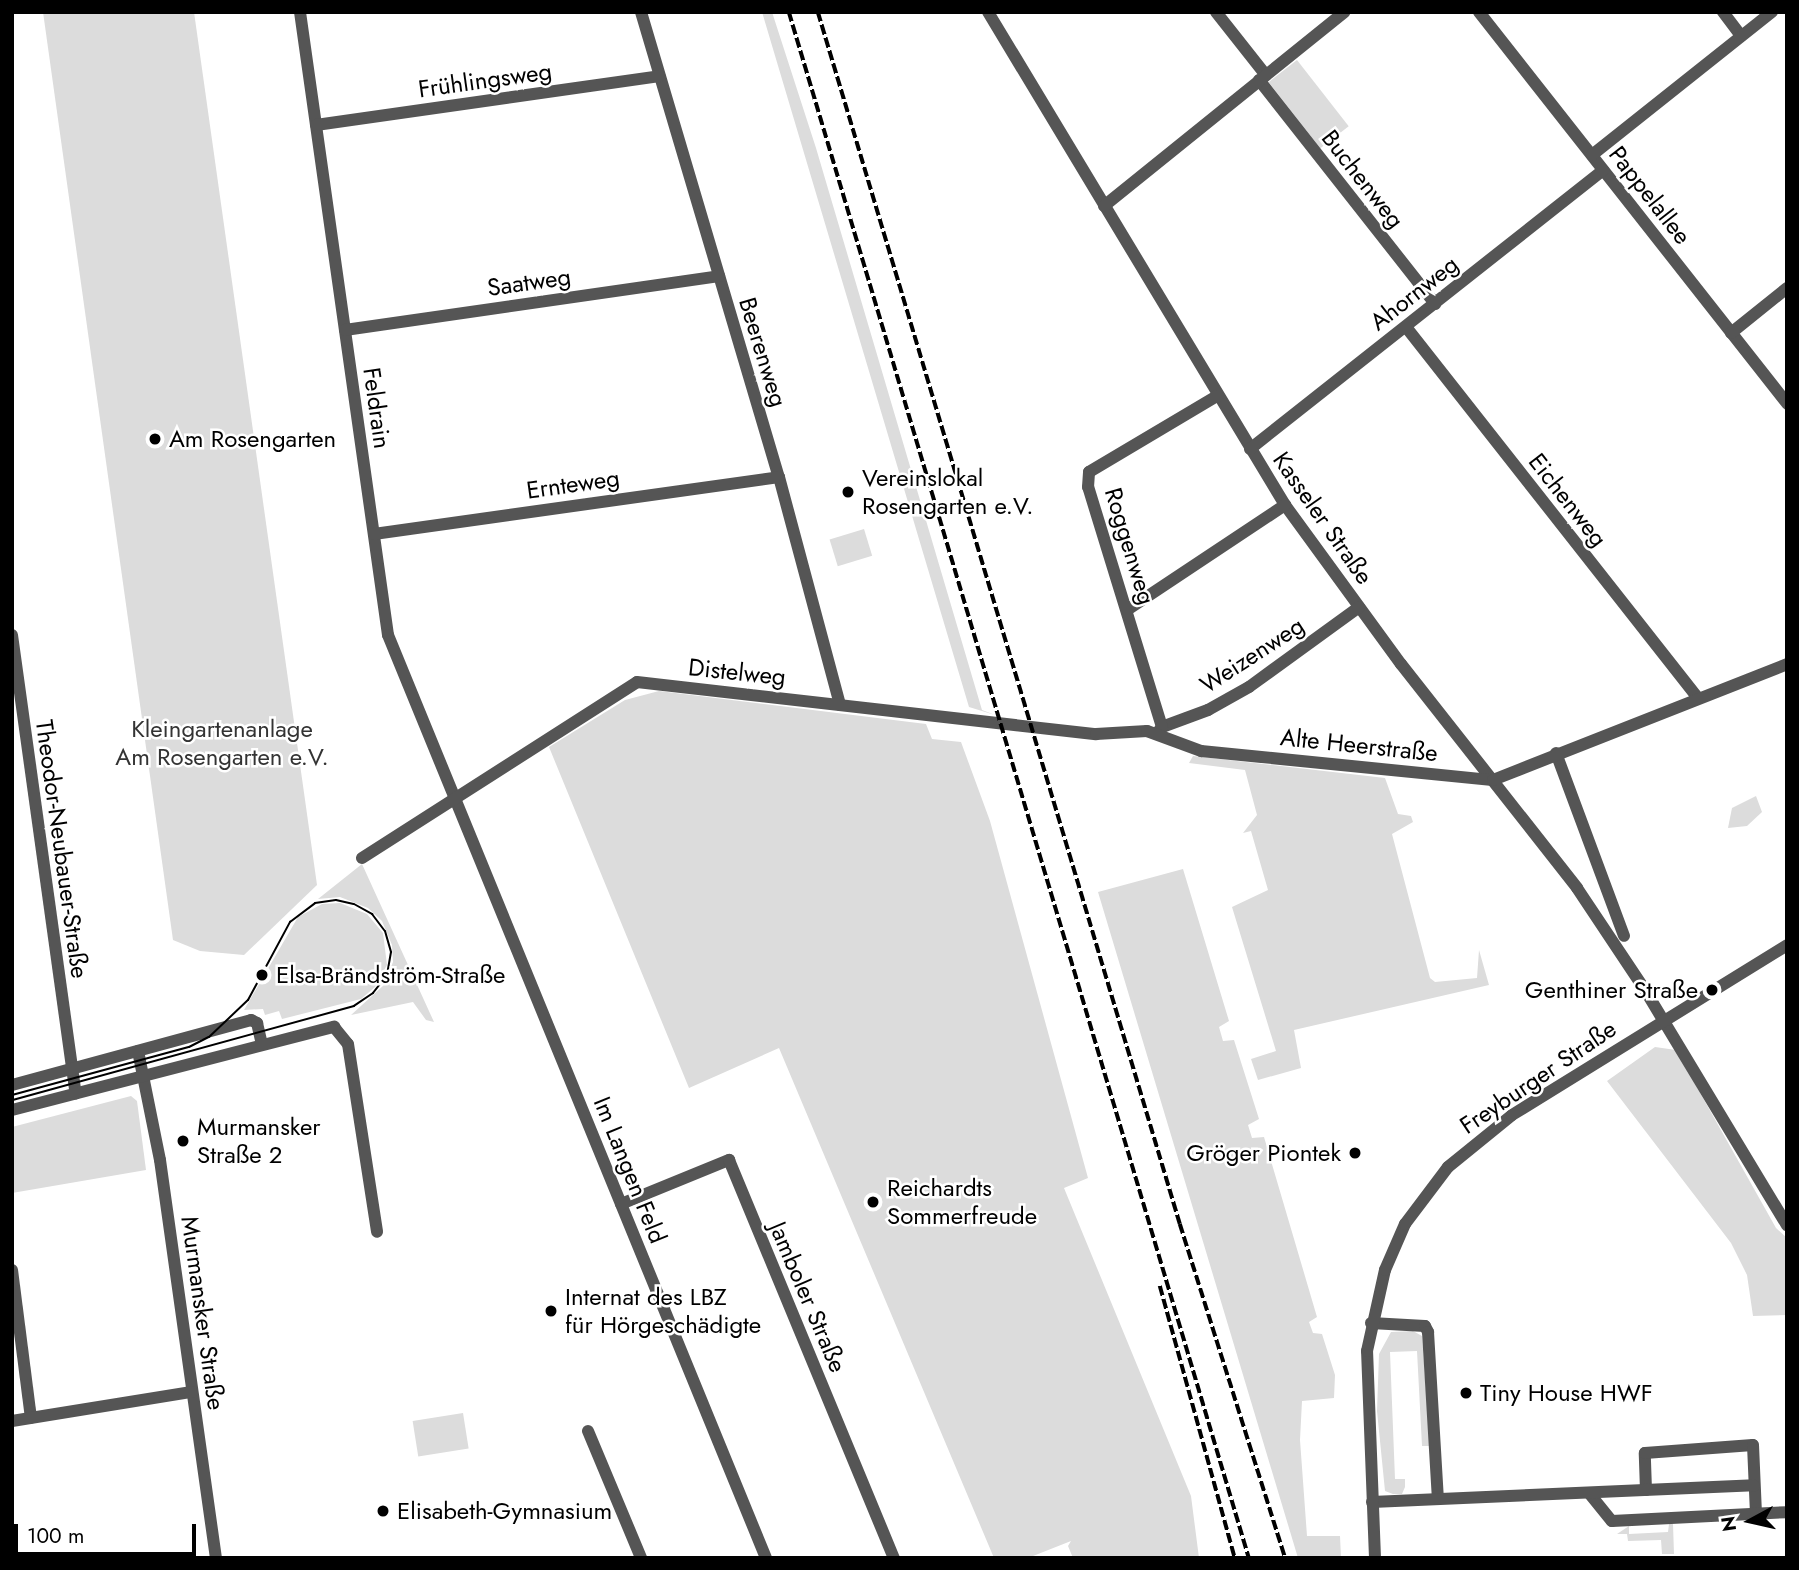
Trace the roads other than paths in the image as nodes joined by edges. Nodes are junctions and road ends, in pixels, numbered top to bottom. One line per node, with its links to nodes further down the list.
1 (300, 12): 12 (street, Feldrain)
2 (641, 12): 10 (street, Beerenweg)
3 (988, 12): 15 (street, Kasseler Straße)
4 (1216, 12): 11 (street, Buchenweg)
5 (1344, 12): 11 (street)
6 (1479, 12): 13 (street, Pappelallee)
7 (1723, 12): 9 (street)
8 (1772, 12): 9 (street)
9 (1741, 36): 13 (street)
10 (660, 76): 12 (street, Frühlingsweg); 16 (street, Beerenweg)
11 (1262, 77): 15 (street); 18 (street, Buchenweg)
12 (316, 125): 20 (street, Feldrain)
13 (1592, 155): 14 (street, Pappelallee)
14 (1603, 170): 18 (street, Ahornweg); 21 (street, Pappelallee)
15 (1104, 206): 22 (street, Kasseler Straße)
16 (719, 276): 20 (street, Saatweg); 25 (street, Beerenweg)
17 (1787, 288): 21 (street)
18 (1434, 304): 19 (street, Ahornweg)
19 (1406, 327): 24 (street, Ahornweg); 32 (street, Eichenweg)
20 (345, 330): 27 (street, Feldrain)
21 (1731, 332): 23 (street, Pappelallee)
22 (1217, 396): 24 (street, Kasseler Straße); 29 (street, Roggenweg)
23 (1787, 404)
24 (1250, 449): 26 (street, Kasseler Straße)
25 (779, 477): 27 (street, Ernteweg); 33 (street, Beerenweg)
26 (1284, 505): 28 (street, Kasseler Straße); 29 (street)
27 (374, 534): 39 (street, Feldrain)
28 (1359, 607): 34 (street, Weizenweg); 38 (street, Kasseler Straße)
29 (1127, 610): 34 (street, Roggenweg)
30 (12, 635): 36 (street, Theodor-Neubauer-Straße)
31 (1787, 664): 32 (street, Alte Heerstraße)
32 (1698, 698): 35 (street, Alte Heerstraße)
33 (840, 705): 34 (street, Distelweg); 39 (street, Distelweg)
34 (1159, 730): 38 (street, Alte Heerstraße)
35 (1556, 753): 38 (street, Alte Heerstraße); 41 (street)
36 (28, 754): 37 (street); 46 (street, Theodor-Neubauer-Straße)
37 (12, 756)
38 (1493, 780): 43 (street, Kasseler Straße)
39 (454, 798): 40 (street, Distelweg); 51 (street, Im Langen Feld)
40 (362, 858)
41 (1624, 936)
42 (1787, 945): 43 (street, Freyburger Straße)
43 (1662, 1021): 52 (street); 56 (street, Freyburger Straße)
44 (262, 1044): 45 (street); 47 (street); 53 (street)
45 (138, 1051): 46 (street); 47 (street)
46 (69, 1070): 48 (street); 49 (street, Theodor-Neubauer-Straße)
47 (144, 1076): 49 (street); 57 (street, Murmansker Straße)
48 (12, 1085)
49 (76, 1094): 50 (street)
50 (12, 1110)
51 (621, 1204): 70 (street, Im Langen Feld); 71 (street, Jamboler Straße)
52 (1787, 1225)
53 (377, 1232)
54 (12, 1270): 55 (street)
55 (14, 1294): 58 (street)
56 (1371, 1323): 64 (street); 65 (street, Freyburger Straße)
57 (192, 1392): 58 (street); 68 (street, Murmansker Straße)
58 (32, 1418): 59 (street)
59 (12, 1421)
60 (589, 1431): 69 (street)
61 (1754, 1485): 62 (street); 62 (street); 67 (street)
62 (1646, 1490): 63 (street)
63 (1589, 1493): 64 (street); 67 (street)
64 (1438, 1499): 65 (street)
65 (1372, 1502): 72 (street, Freyburger Straße)
66 (1787, 1512): 67 (street)
67 (1756, 1514)
68 (216, 1558)
69 (641, 1558)
70 (766, 1558)
71 (894, 1558)
72 (1375, 1558)

